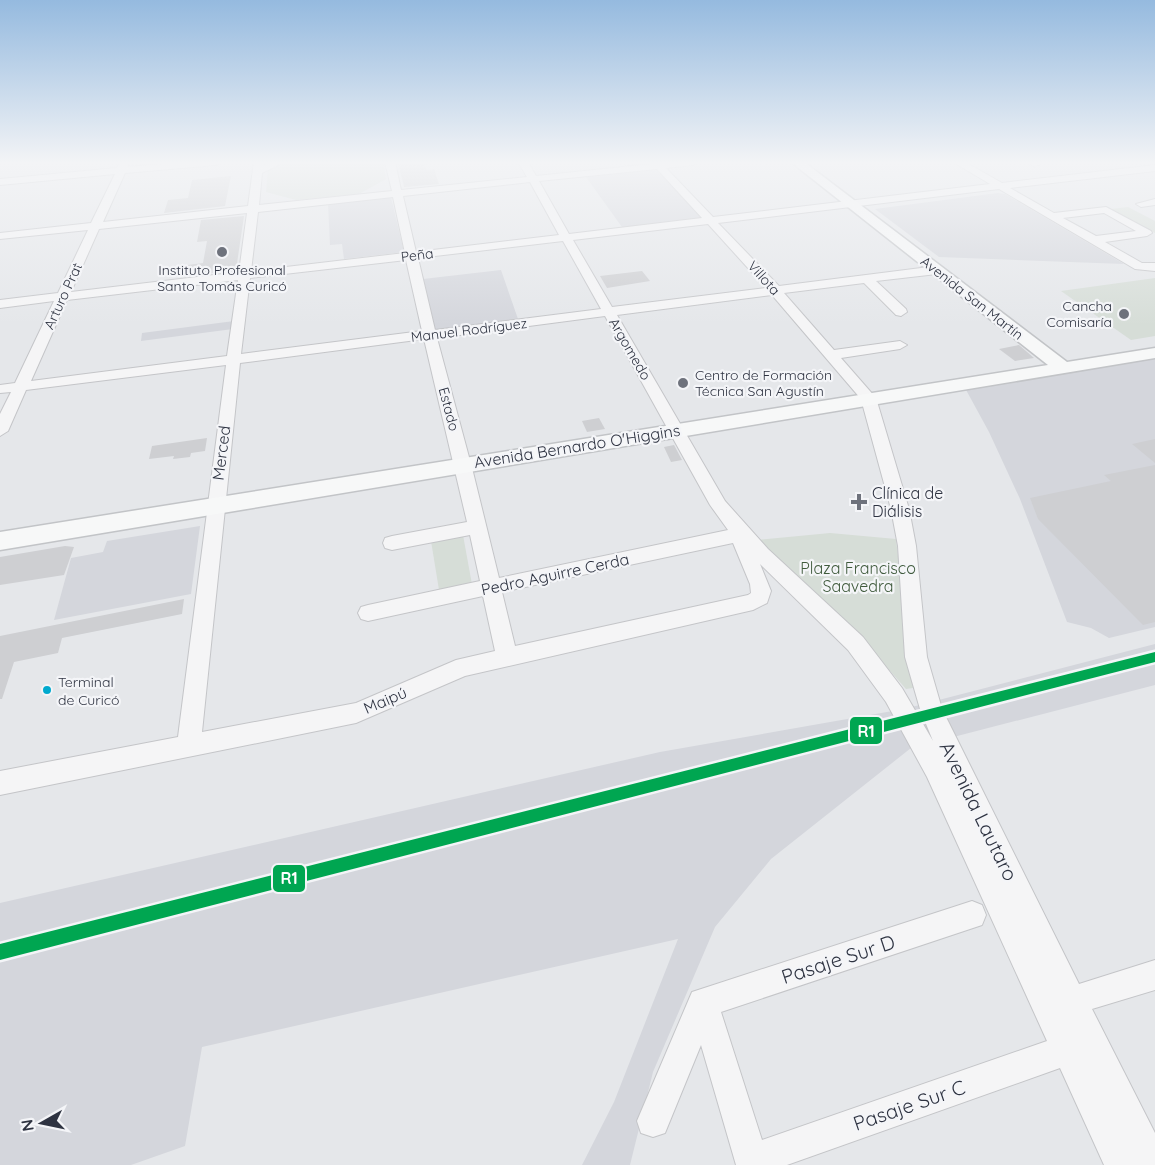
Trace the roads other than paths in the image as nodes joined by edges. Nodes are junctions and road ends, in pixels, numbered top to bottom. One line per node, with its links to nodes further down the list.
1 (100, 216): 12 (street, Arturo Prat)
2 (185, 216): 12 (street)
3 (252, 216): 19 (street, Merced)
4 (403, 216): 16 (street, Estado)
5 (555, 216): 14 (street, Argomedo)
6 (708, 216): 11 (street, Villota)
7 (743, 216): 11 (street, Peña)
8 (867, 216): 18 (main road, Avenida San Martín)
9 (1051, 216): 15 (street)
10 (1117, 216): 15 (street)
11 (711, 220): 14 (street, Peña); 21 (street, Villota)
12 (96, 226): 13 (street); 22 (street, Arturo Prat)
13 (0, 236)
14 (567, 237): 16 (street, Peña); 24 (street, Argomedo)
15 (1094, 240): 17 (street)
16 (411, 256): 19 (street, Peña); 26 (street, Estado)
17 (1155, 267)
18 (937, 270): 20 (street, Manuel Rodríguez); 31 (main road, Avenida San Martín)
19 (244, 275): 22 (street, Peña); 30 (street, Merced)
20 (867, 279): 21 (street, Manuel Rodríguez); 25 (street)
21 (776, 291): 24 (street, Manuel Rodríguez); 29 (street, Villota)
22 (63, 296): 23 (street, Peña); 32 (street, Arturo Prat)
23 (0, 304)
24 (610, 312): 26 (street, Manuel Rodríguez); 35 (street, Argomedo)
25 (901, 312)
26 (429, 334): 30 (street, Manuel Rodríguez); 37 (street, Estado)
27 (900, 345): 29 (street)
28 (1155, 353): 31 (main road, Avenida Bernardo O'Higgins)
29 (831, 355): 34 (street, Villota)
30 (233, 359): 32 (street, Manuel Rodríguez); 38 (street, Merced)
31 (1062, 367): 34 (main road, Avenida Bernardo O'Higgins)
32 (21, 386): 33 (street, Manuel Rodríguez); 36 (street, Arturo Prat)
33 (0, 389)
34 (868, 398): 35 (main road, Avenida Bernardo O'Higgins); 52 (street, Avenida Lautaro)
35 (677, 430): 37 (main road, Avenida Bernardo O'Higgins); 40 (street, Argomedo)
36 (0, 431)
37 (464, 465): 38 (main road, Avenida Bernardo O'Higgins); 39 (street, Estado)
38 (215, 506): 41 (main road, Avenida Bernardo O'Higgins); 47 (street, Merced)
39 (478, 527): 42 (street); 43 (street, Estado)
40 (741, 534): 43 (street, Pedro Aguirre Cerda); 44 (street, Argomedo); 48 (street, Argomedo)
41 (0, 541)
42 (392, 543)
43 (492, 588): 45 (street, Pedro Aguirre Cerda); 46 (street, Estado)
44 (762, 594): 46 (street, Maipú)
45 (368, 613)
46 (507, 656): 47 (street, Maipú)
47 (189, 746): 49 (street, Maipú)
48 (936, 769): 54 (street, Avenida Lautaro)
49 (0, 783)
50 (972, 915): 53 (street, Pasaje Sur D)
51 (1155, 975): 52 (street)
52 (1072, 1001): 58 (street, Avenida Lautaro)
53 (703, 1003): 55 (street); 56 (street)
54 (1067, 1050): 56 (street, Pasaje Sur C); 57 (street, Avenida Lautaro)
55 (653, 1120)
56 (752, 1163)
57 (1121, 1165)
58 (1153, 1165)

